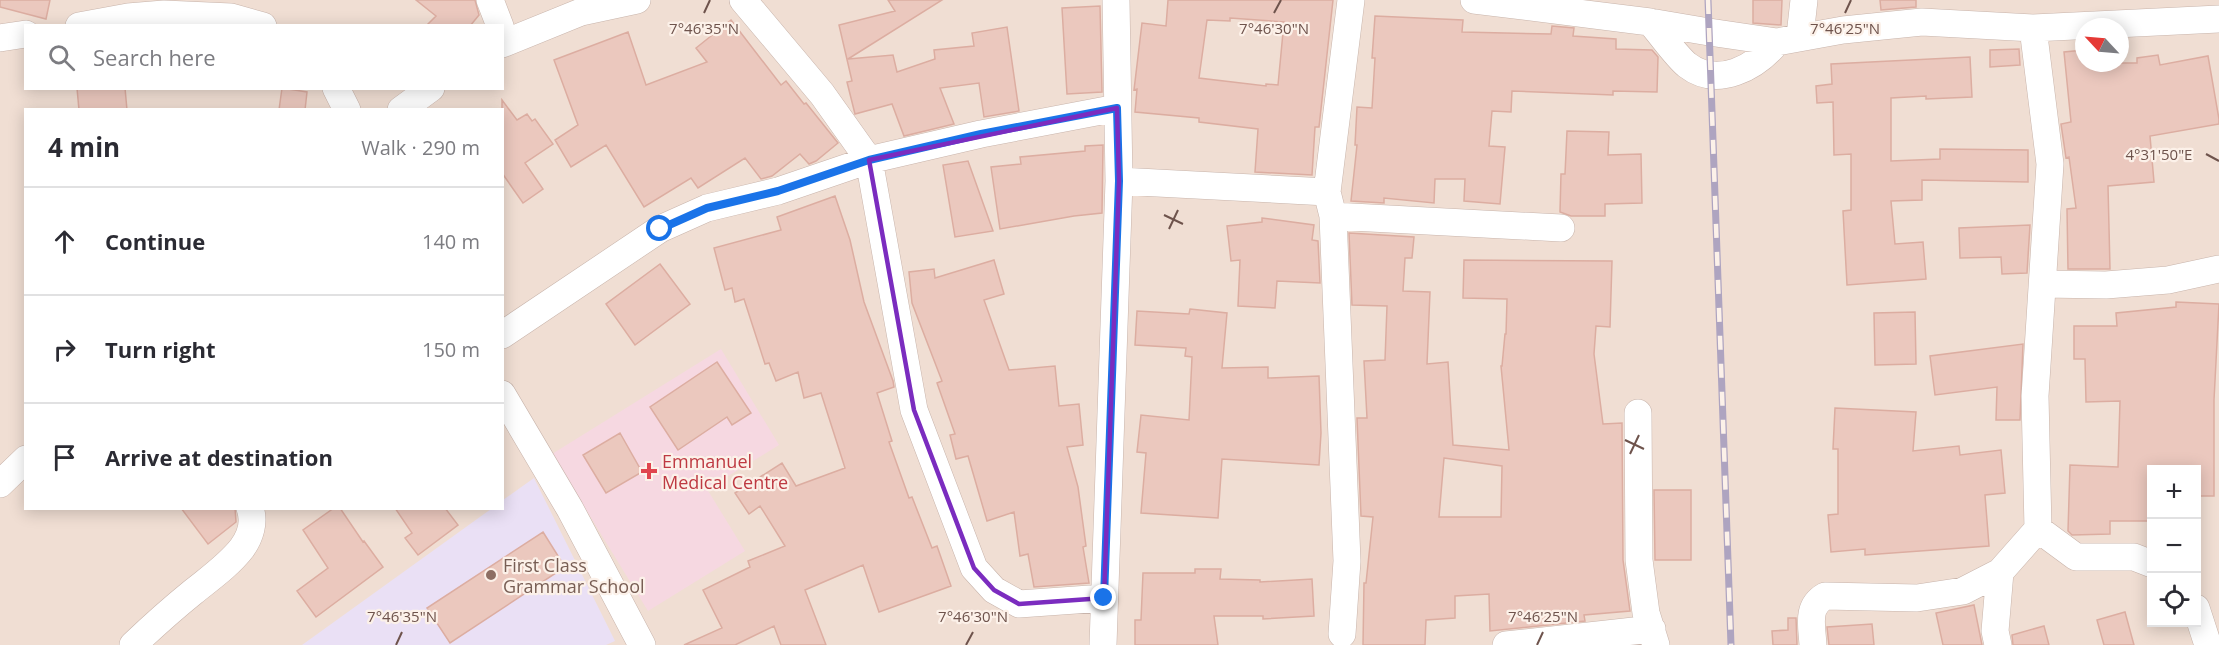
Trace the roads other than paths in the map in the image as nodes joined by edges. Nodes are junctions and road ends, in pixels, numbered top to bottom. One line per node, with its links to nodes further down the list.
1 (490, 0): 13 (street)
2 (637, 0): 15 (street)
3 (743, 0): 22 (street)
4 (1116, 0): 21 (street)
5 (1351, 0): 24 (street)
6 (1474, 0): 10 (street)
7 (1804, 0): 16 (street)
8 (166, 7): 11 (street); 12 (street)
9 (2219, 19): 14 (street)
10 (1650, 22): 16 (street); 16 (street)
11 (89, 24)
12 (256, 24)
13 (499, 24)
14 (2033, 28): 16 (street); 27 (street)
15 (504, 36)
16 (1789, 39)
17 (337, 90): 19 (street)
18 (428, 90): 20 (street)
19 (346, 108)
20 (404, 108)
21 (1117, 108): 22 (street); 23 (street)
22 (869, 160): 28 (street); 37 (street)
23 (1119, 181): 24 (street); 37 (street)
24 (1330, 204): 25 (street); 39 (street)
25 (1561, 228)
26 (2219, 269): 27 (street)
27 (2043, 284): 34 (street)
28 (504, 334)
29 (504, 397): 42 (street)
30 (1638, 413): 40 (street)
31 (24, 461): 32 (street)
32 (0, 484)
33 (251, 510): 41 (street)
34 (2038, 529): 35 (street); 36 (street)
35 (2147, 562)
36 (2000, 572): 45 (street); 46 (street)
37 (1104, 598): 43 (street)
38 (2201, 623): 47 (street)
39 (1342, 634)
40 (1654, 637): 44 (street)
41 (134, 645)
42 (642, 645)
43 (1104, 645)
44 (1506, 645)
45 (1813, 645)
46 (1998, 645)
47 (2208, 645)

